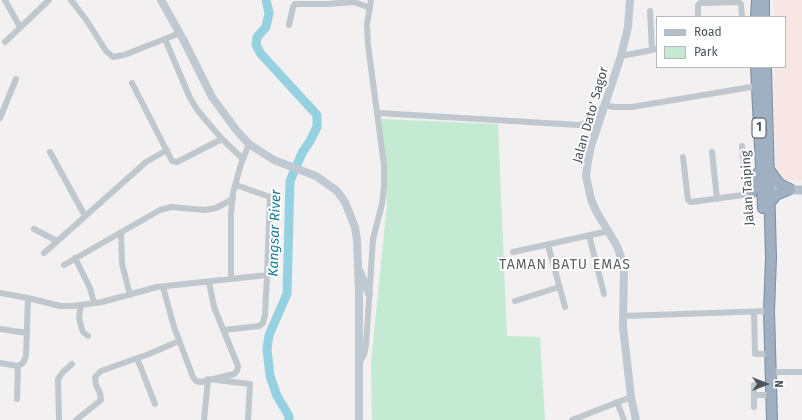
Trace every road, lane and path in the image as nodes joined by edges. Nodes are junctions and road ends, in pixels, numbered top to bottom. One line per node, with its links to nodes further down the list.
1 (5, 0): 16 (street)
2 (48, 0): 16 (street)
3 (71, 0): 18 (street)
4 (161, 0): 17 (main road)
5 (371, 0): 9 (street)
6 (630, 0): 21 (main road, Jalan Dato' Sagor)
7 (757, 0): 13 (highway)
8 (764, 0): 14 (highway)
9 (370, 8): 15 (street); 28 (street)
10 (650, 11): 20 (street)
11 (698, 16): 12 (street)
12 (742, 16)
13 (756, 16)
14 (764, 16)
15 (289, 25)
16 (20, 26): 19 (street)
17 (180, 33): 18 (street); 31 (main road)
18 (165, 39): 30 (street)
19 (5, 42)
20 (655, 49): 21 (street)
21 (621, 56): 27 (main road, Jalan Dato' Sagor)
22 (756, 68): 26 (highway, Jalan Taiping / 1)
23 (766, 68): 38 (highway, Jalan Taiping / 1)
24 (16, 79): 29 (street)
25 (132, 84): 33 (street)
26 (757, 86): 27 (street); 38 (highway, Jalan Taiping / 1)
27 (605, 105): 28 (street); 49 (main road, Jalan Dato' Sagor)
28 (378, 112): 66 (street)
29 (0, 118)
30 (222, 139): 33 (street); 37 (street)
31 (249, 144): 37 (street); 58 (main road)
32 (742, 146): 43 (street)
33 (166, 150): 47 (street)
34 (50, 152): 47 (street)
35 (712, 152): 45 (street)
36 (683, 157): 45 (street)
37 (243, 159): 39 (street)
38 (764, 166): 40 (highway, Jalan Taiping / 1); 41 (highway); 43 (highway)
39 (236, 185): 44 (street); 59 (street)
40 (765, 189): 41 (main road); 43 (street); 46 (highway, Jalan Taiping / 1); 62 (highway, Jalan Taiping / 1)
41 (790, 189): 42 (main road); 46 (highway)
42 (802, 190)
43 (749, 193): 45 (street)
44 (233, 199): 50 (street); 60 (street)
45 (717, 199)
46 (769, 204): 62 (highway, Jalan Taiping / 1)
47 (85, 216): 52 (street)
48 (34, 229): 52 (street)
49 (609, 231): 51 (street); 76 (main road, Jalan Dato' Sagor)
50 (121, 232): 56 (street); 68 (street)
51 (589, 235): 53 (street); 67 (street)
52 (57, 241): 54 (street)
53 (548, 244): 55 (street); 64 (street)
54 (44, 252)
55 (513, 252)
56 (75, 258): 57 (street); 71 (street)
57 (64, 265)
58 (358, 268): 66 (main road); 85 (main road)
59 (267, 275): 60 (street); 78 (street)
60 (231, 278): 61 (street)
61 (210, 282): 63 (street); 78 (street)
62 (769, 283): 74 (highway, Jalan Taiping / 1)
63 (163, 287): 68 (street); 81 (street)
64 (559, 287): 70 (street); 73 (street)
65 (0, 293): 69 (street)
66 (369, 294): 85 (street)
67 (604, 294)
68 (130, 295): 71 (street)
69 (28, 298): 72 (street); 79 (street)
70 (515, 301)
71 (94, 303): 72 (street)
72 (81, 305): 80 (street)
73 (565, 308)
74 (769, 311): 75 (street); 82 (highway, Jalan Taiping / 1)
75 (754, 312): 76 (street); 82 (street)
76 (623, 316): 94 (main road, Jalan Dato' Sagor)
77 (0, 329): 79 (street)
78 (224, 330): 90 (street)
79 (27, 333): 87 (street)
80 (88, 336)
81 (179, 341): 83 (street); 90 (street)
82 (771, 354): 88 (highway, Jalan Taiping / 1)
83 (137, 358): 97 (street); 100 (street)
84 (0, 363): 87 (street)
85 (359, 363): 103 (main road)
86 (72, 364): 99 (street)
87 (18, 366): 95 (street)
88 (771, 372): 89 (street); 93 (highway, Jalan Taiping / 1)
89 (802, 372)
90 (208, 379): 101 (street); 102 (street)
91 (754, 385): 92 (street)
92 (754, 395): 93 (street); 98 (street)
93 (772, 395): 107 (highway, Jalan Taiping / 1)
94 (631, 397): 96 (street); 106 (main road, Jalan Dato' Sagor)
95 (17, 399)
96 (617, 402): 104 (street); 105 (street)
97 (155, 404)
98 (754, 407)
99 (59, 420)
100 (76, 420)
101 (204, 420)
102 (248, 420)
103 (359, 420)
104 (575, 420)
105 (624, 420)
106 (636, 420)
107 (772, 420)

